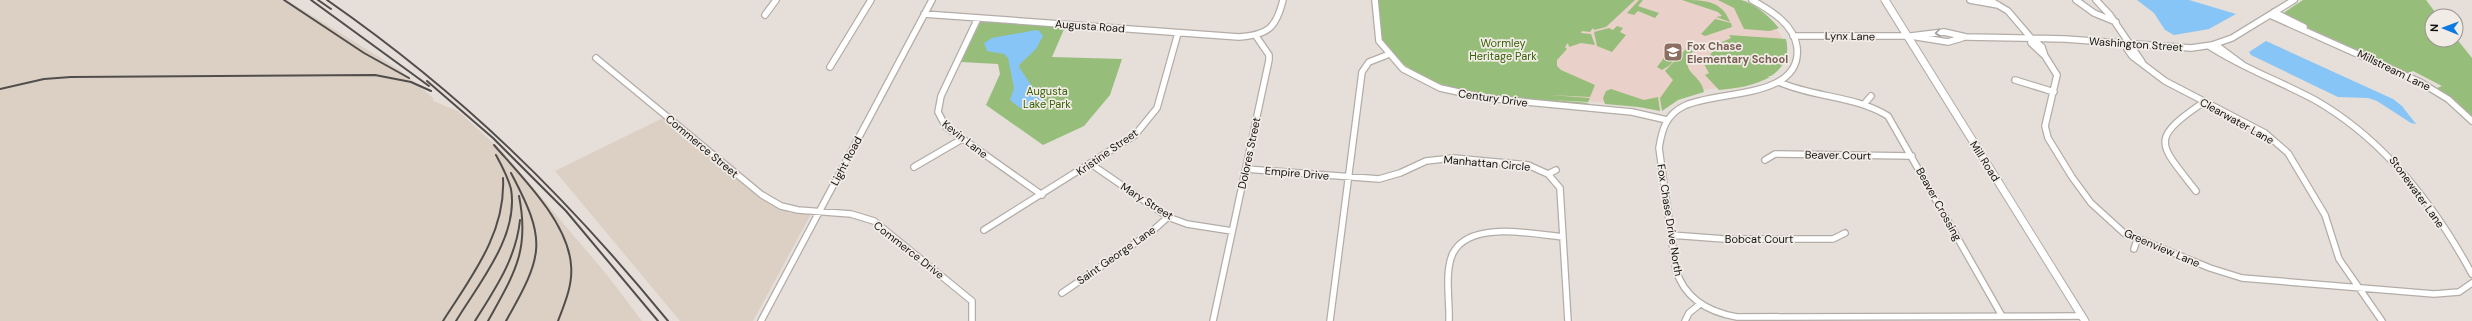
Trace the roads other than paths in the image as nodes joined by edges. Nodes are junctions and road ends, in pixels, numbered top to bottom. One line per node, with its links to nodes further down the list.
1 (776, 0): 16 (street)
2 (871, 0): 29 (street)
3 (932, 0): 14 (street, Light Road)
4 (1283, 0): 20 (street)
5 (1375, 0): 27 (street, Century Drive)
6 (1752, 0): 21 (street, Fox Chase Drive North)
7 (1885, 0): 22 (street, Mill Road)
8 (1970, 0): 13 (street)
9 (1989, 0): 13 (street)
10 (2076, 0): 18 (street)
11 (2096, 0): 18 (street, Clearwater Lane)
12 (2294, 0): 15 (street, Washington Street)
13 (1998, 5): 24 (street)
14 (924, 14): 17 (street, Augusta Road); 49 (street, Light Road)
15 (2272, 14): 26 (street, Washington Street); 37 (street, Millstream Lane)
16 (765, 15)
17 (978, 18): 19 (street, Augusta Road); 38 (street, Kevin Lane)
18 (2116, 22): 25 (street, Clearwater Lane)
19 (1178, 33): 20 (street, Augusta Road); 41 (street, Kristine Street)
20 (1256, 36): 43 (street, Dolores Street)
21 (1793, 36): 22 (street, Lynx Lane); 31 (street, Fox Chase Drive North)
22 (1909, 36): 23 (street, Washington Street, one-way to 22); 23 (street, Washington Street); 64 (street, Mill Road)
23 (1966, 37): 24 (street, Washington Street)
24 (2032, 38): 25 (street, Washington Street); 32 (street, Greenview Lane)
25 (2128, 44): 26 (street, Washington Street); 34 (street, Clearwater Lane)
26 (2212, 45): 58 (street, Stonewater Lane)
27 (1387, 55): 36 (street, Century Drive); 46 (street)
28 (596, 58): 49 (street, Commerce Street)
29 (830, 67)
30 (2015, 80): 32 (street)
31 (1779, 82): 35 (street, Beaver Crossing); 36 (street, Fox Chase Drive North)
32 (2054, 92): 56 (street, Greenview Lane)
33 (1871, 96): 35 (street)
34 (2204, 102): 47 (street); 60 (street, Clearwater Lane)
35 (1866, 103): 39 (street, Beaver Crossing)
36 (1667, 120): 54 (street, Fox Chase Drive North)
37 (2472, 121)
38 (962, 139): 42 (street); 48 (street, Kevin Lane)
39 (1912, 156): 40 (street, Beaver Court); 63 (street, Beaver Crossing)
40 (1765, 160)
41 (1091, 164): 48 (street, Kristine Street); 50 (street, Mary Street)
42 (914, 167)
43 (1246, 169): 46 (street, Empire Drive); 52 (street, Dolores Street)
44 (1556, 170): 45 (street)
45 (1548, 174): 46 (street, Manhattan Circle); 55 (street, Manhattan Circle)
46 (1349, 178): 68 (street)
47 (2196, 191)
48 (1042, 195): 51 (street, Kristine Street)
49 (819, 211): 65 (street, Light Road); 66 (street, Commerce Drive)
50 (1168, 217): 52 (street, Mary Street); 61 (street, Saint George Lane)
51 (984, 230)
52 (1232, 231): 67 (street, Dolores Street)
53 (1845, 233): 54 (street, Bobcat Court)
54 (1671, 235): 62 (street, Fox Chase Drive North)
55 (1563, 237): 69 (street); 70 (street, Manhattan Circle)
56 (2138, 240): 57 (street); 60 (street, Greenview Lane)
57 (2134, 249)
58 (2472, 274)
59 (2472, 283): 60 (street)
60 (2360, 288): 72 (street, Clearwater Lane)
61 (1062, 293)
62 (1700, 304): 63 (street, Fox Chase Drive North); 71 (street)
63 (2002, 316): 64 (street, Fox Chase Drive North)
64 (2083, 318)
65 (761, 321)
66 (972, 321)
67 (1213, 321)
68 (1330, 321)
69 (1449, 321)
70 (1568, 321)
71 (1685, 321)
72 (2382, 321)

